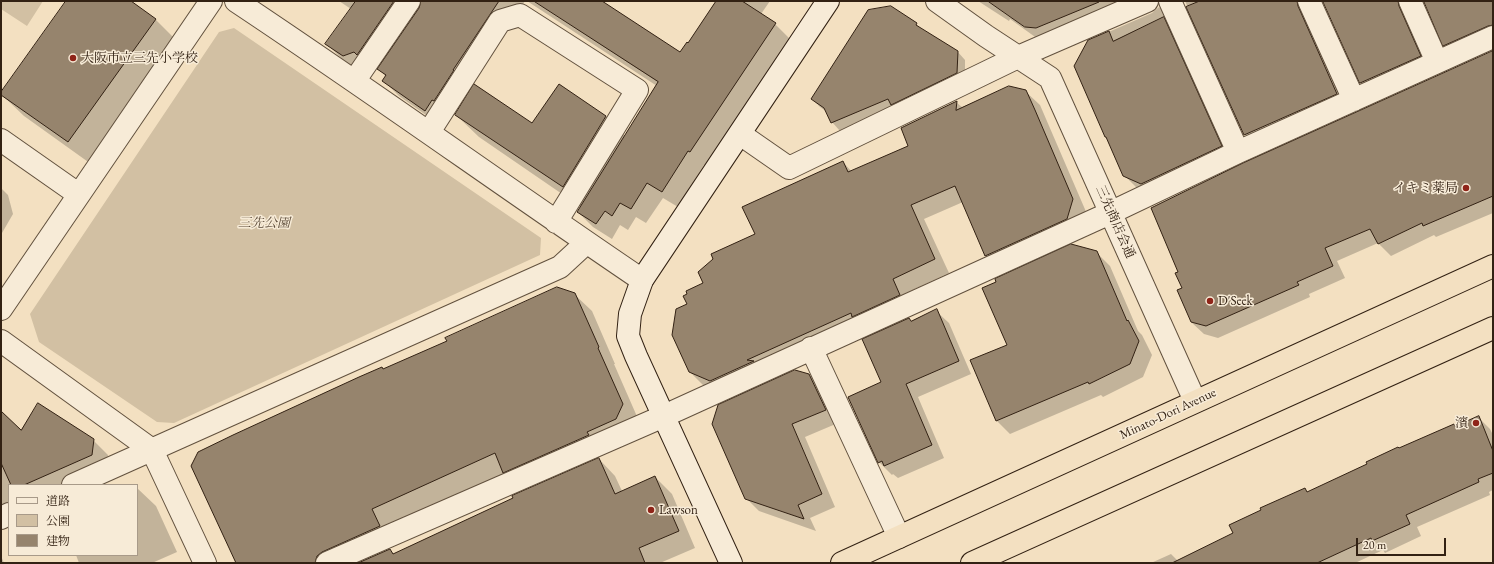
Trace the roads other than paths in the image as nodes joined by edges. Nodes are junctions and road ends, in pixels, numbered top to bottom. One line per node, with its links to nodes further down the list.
1 (211, 1): 19 (street)
2 (236, 1): 13 (street)
3 (409, 1): 13 (street)
4 (828, 1): 16 (street)
5 (937, 1): 11 (street, 三先商店会通)
6 (1147, 1): 11 (street)
7 (1170, 1): 18 (street)
8 (1309, 1): 14 (street)
9 (1410, 1): 12 (street)
10 (1493, 37): 12 (street)
11 (1018, 57): 16 (street); 20 (street, 三先商店会通)
12 (1437, 62): 14 (street)
13 (355, 80): 15 (street)
14 (1354, 100): 18 (street)
15 (429, 132): 21 (street); 21 (street)
16 (740, 134): 24 (street)
17 (1, 140): 19 (street)
18 (1238, 152): 20 (street)
19 (78, 194): 25 (street)
20 (1110, 213): 28 (street); 29 (street, 三先商店会通)
21 (556, 222): 22 (street)
22 (586, 242): 24 (street); 31 (street)
23 (1493, 266): 29 (highway, Minato-Dori Avenue)
24 (642, 280): 30 (street)
25 (1, 309)
26 (1493, 328): 38 (highway)
27 (1, 341): 31 (street)
28 (811, 348): 30 (street); 33 (street)
29 (1195, 401): 33 (highway, Minato-Dori Avenue)
30 (664, 416): 35 (street); 36 (street)
31 (152, 450): 32 (street); 34 (street)
32 (75, 484)
33 (899, 537): 37 (highway, Minato-Dori Avenue)
34 (205, 563)
35 (327, 563)
36 (731, 563)
37 (842, 563)
38 (972, 563)

